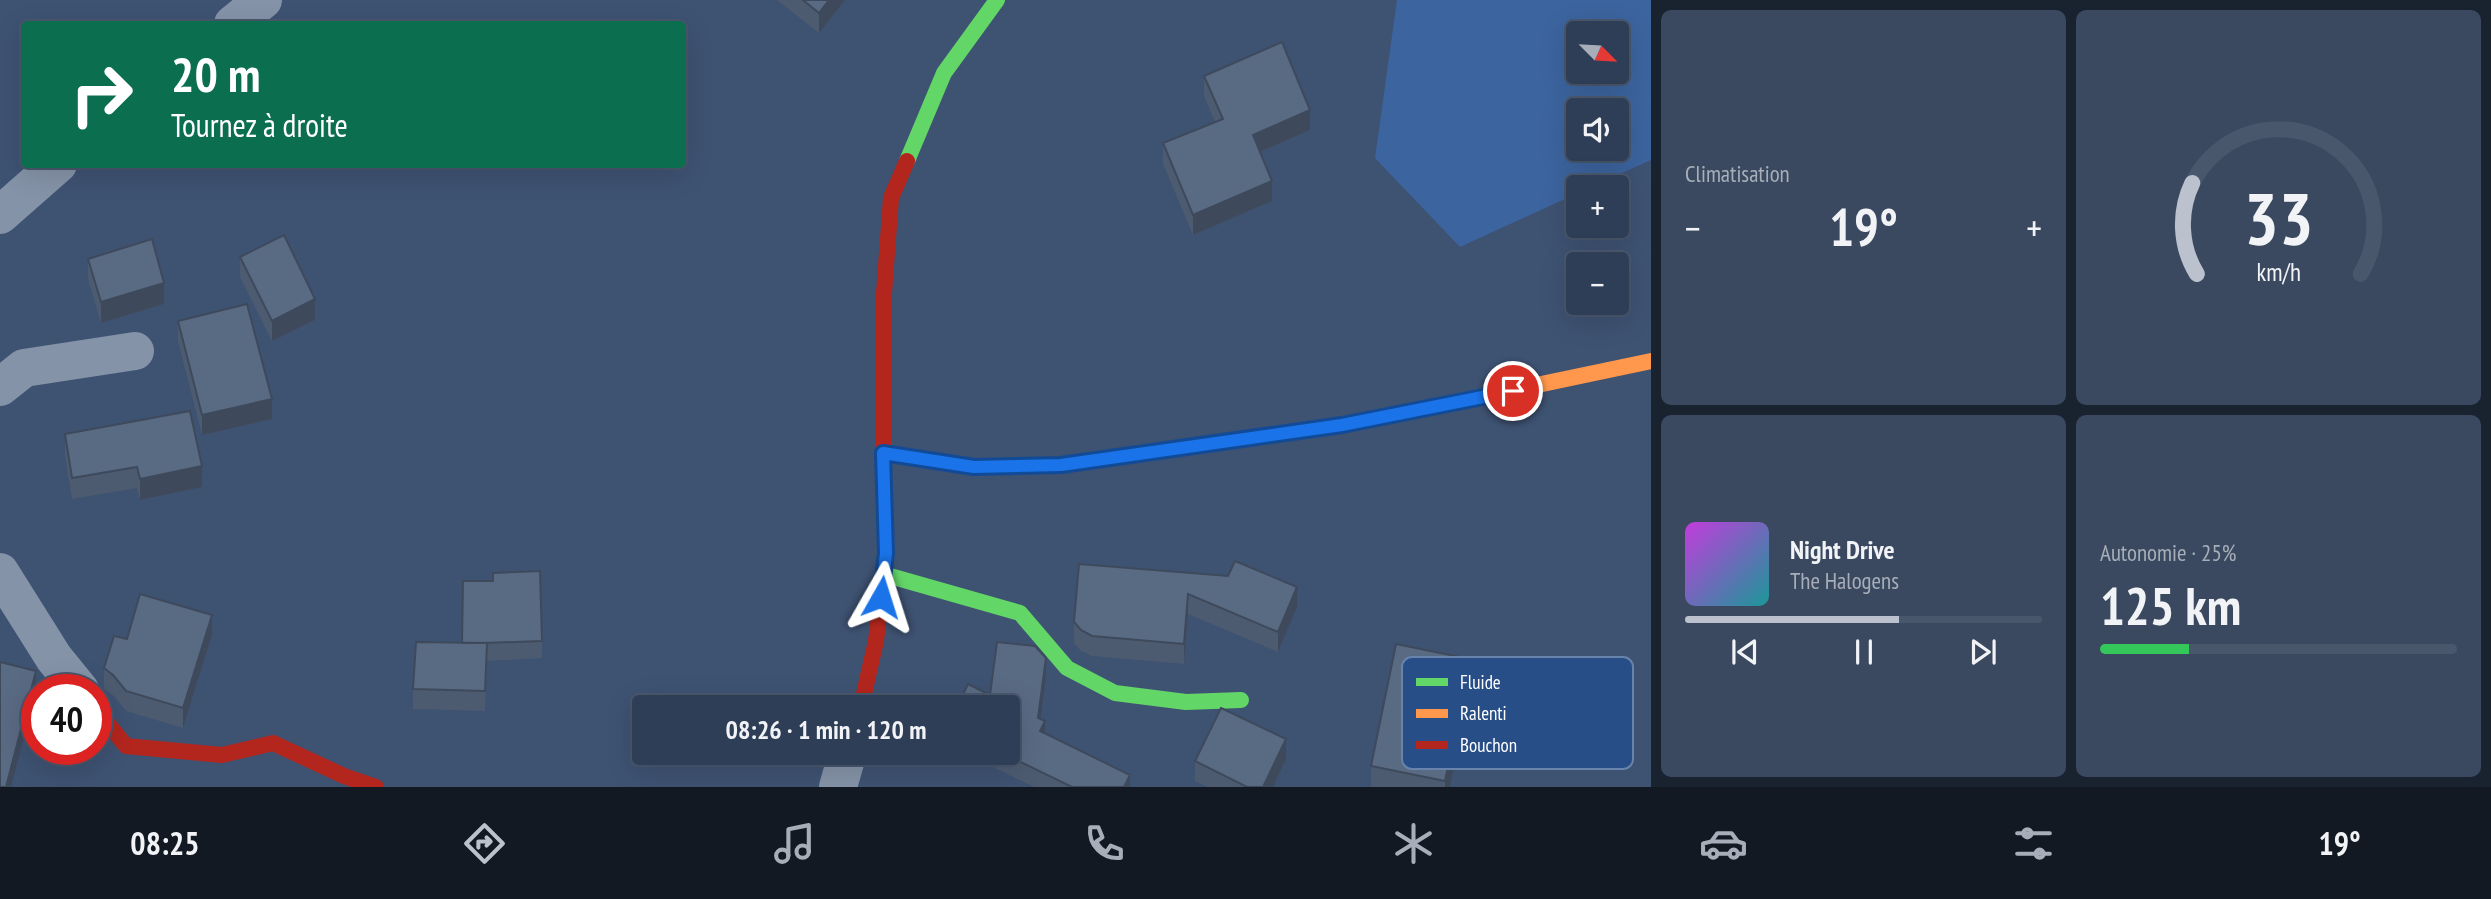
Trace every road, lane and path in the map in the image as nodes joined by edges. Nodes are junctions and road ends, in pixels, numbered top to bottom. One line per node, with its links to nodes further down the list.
1 (263, 0): 3 (street)
2 (997, 0): 9 (street)
3 (237, 21)
4 (53, 168): 5 (street)
5 (0, 215)
6 (135, 351): 8 (street)
7 (1651, 361): 9 (street)
8 (0, 387)
9 (883, 453): 11 (street)
10 (0, 572): 12 (street)
11 (883, 574): 13 (street); 14 (street)
12 (67, 674)
13 (864, 695)
14 (1241, 700)
15 (112, 729): 17 (street)
16 (844, 765): 18 (street)
17 (376, 787)
18 (838, 787)

